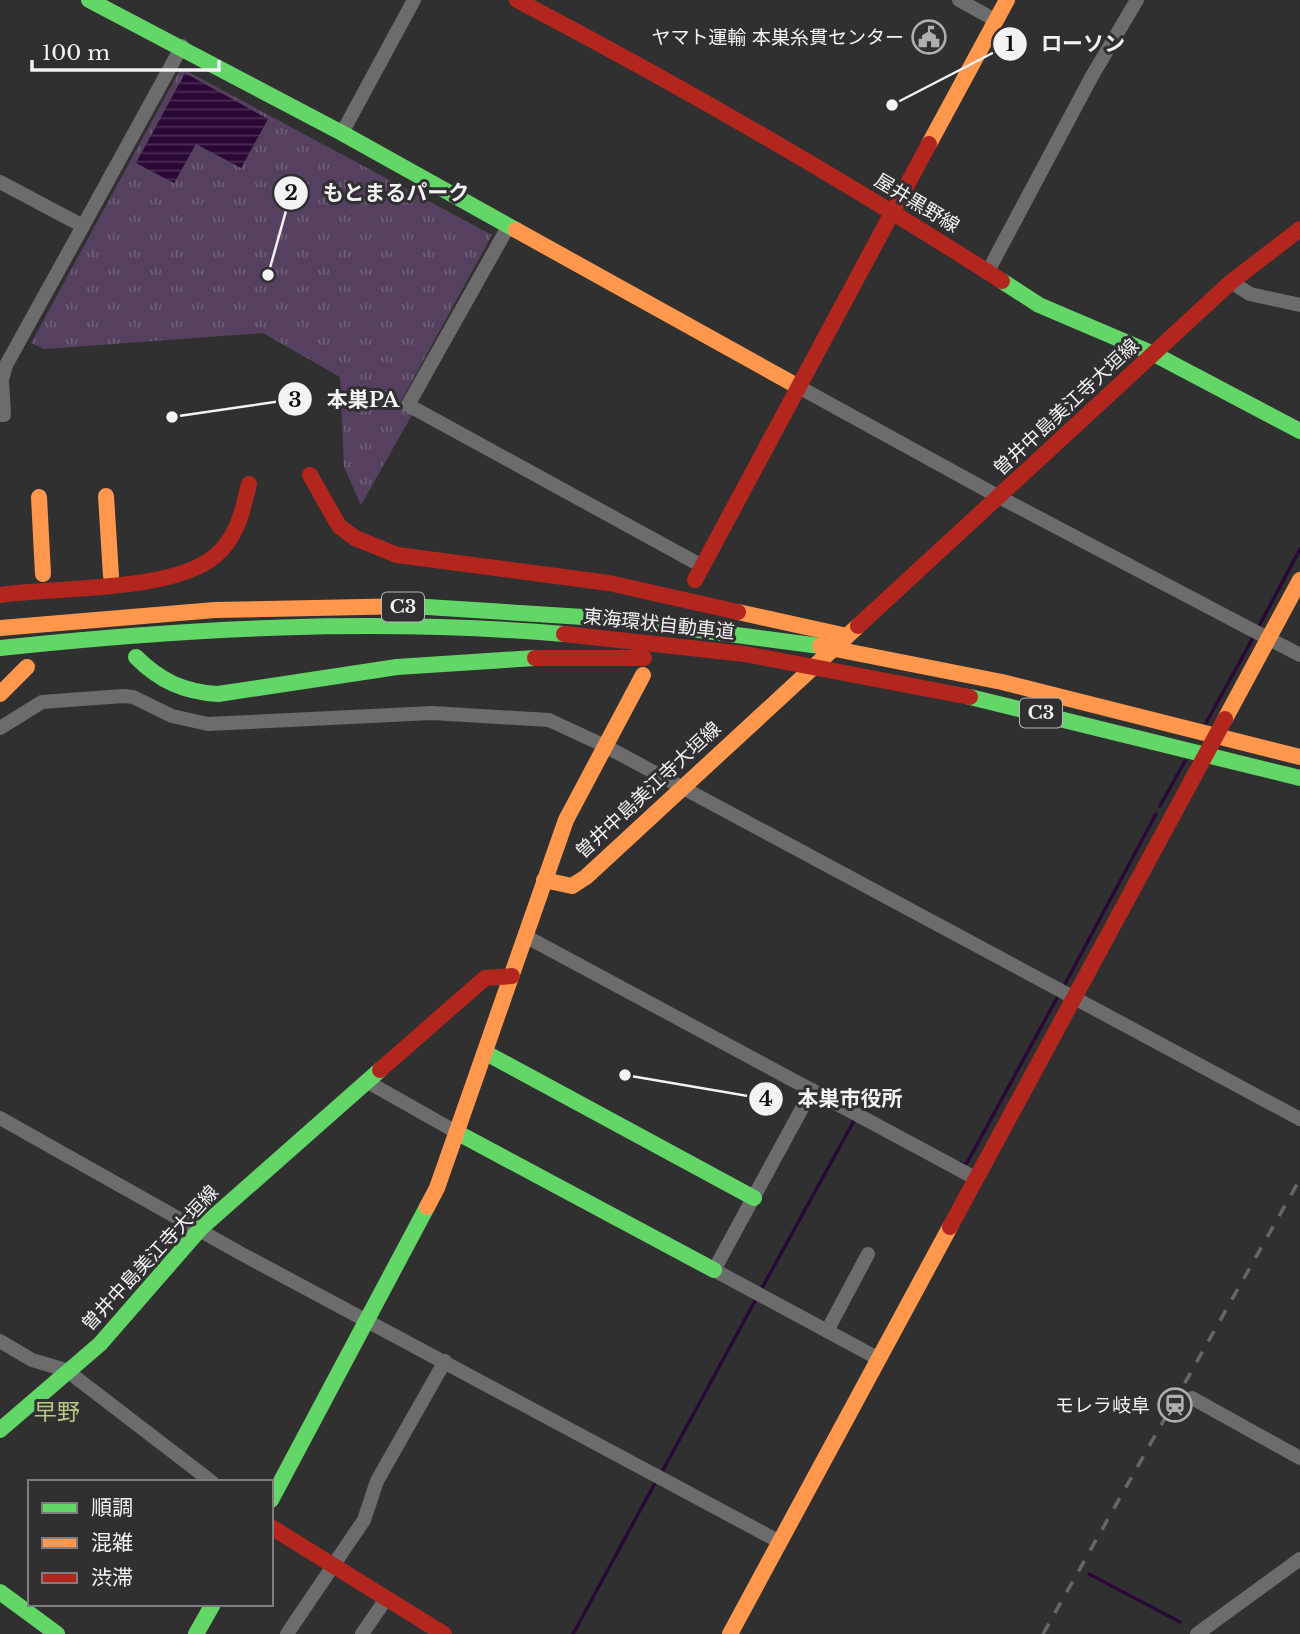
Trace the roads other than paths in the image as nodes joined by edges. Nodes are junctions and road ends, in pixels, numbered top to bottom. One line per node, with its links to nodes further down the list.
1 (89, 0): 8 (main road)
2 (414, 0): 9 (street)
3 (517, 0): 11 (main road, 屋井黒野線)
4 (960, 0): 7 (street)
5 (1007, 0): 7 (main road)
6 (1137, 0): 15 (street)
7 (995, 20): 11 (main road)
8 (182, 46): 9 (main road); 12 (street)
9 (342, 133): 13 (main road)
10 (0, 182): 12 (street)
11 (895, 213): 15 (main road, 屋井黒野線); 19 (main road)
12 (83, 226): 20 (street)
13 (508, 227): 19 (main road); 27 (street)
14 (1300, 229): 16 (main road, 曽井中島美江寺大垣線)
15 (987, 272): 18 (main road, 屋井黒野線)
16 (1231, 282): 17 (street); 18 (main road, 曽井中島美江寺大垣線)
17 (1300, 305)
18 (1154, 354): 21 (main road, 屋井黒野線); 26 (main road, 曽井中島美江寺大垣線)
19 (797, 386): 26 (street); 27 (main road)
20 (0, 415)
21 (1300, 431)
22 (310, 475): 40 (main road)
23 (249, 484): 31 (main road)
24 (106, 496): 29 (main road)
25 (39, 497): 28 (main road)
26 (1001, 498): 33 (street); 46 (main road, 曽井中島美江寺大垣線)
27 (699, 573)
28 (43, 575)
29 (111, 576)
30 (1300, 580): 33 (main road)
31 (0, 595)
32 (0, 628): 40 (main road, 東海環状自動車道 / C3)
33 (1269, 638): 35 (street); 50 (main road)
34 (0, 648): 37 (main road, 東海環状自動車道 / C3)
35 (1300, 655)
36 (136, 657): 37 (main road)
37 (778, 660): 45 (main road, 東海環状自動車道 / C3)
38 (27, 667): 41 (main road)
39 (643, 675): 43 (main road)
40 (1007, 683): 44 (main road, 東海環状自動車道 / C3)
41 (0, 694)
42 (0, 728): 43 (street)
43 (605, 746): 46 (street); 47 (main road)
44 (1300, 757)
45 (1300, 778)
46 (682, 788): 47 (main road, 曽井中島美江寺大垣線); 50 (street)
47 (544, 880): 48 (main road)
48 (525, 936): 49 (main road); 53 (street)
49 (512, 976): 51 (main road); 52 (main road, 曽井中島美江寺大垣線)
50 (1074, 1000): 55 (street); 57 (main road)
51 (486, 1053): 56 (main road); 58 (main road)
52 (366, 1081): 56 (street); 59 (main road, 曽井中島美江寺大垣線)
53 (811, 1090): 57 (street); 58 (street)
54 (0, 1118): 59 (street)
55 (1300, 1119)
56 (458, 1133): 61 (main road); 62 (main road)
57 (975, 1178): 65 (main road)
58 (754, 1198): 61 (street)
59 (201, 1228): 62 (street); 67 (main road, 曽井中島美江寺大垣線)
60 (868, 1254): 63 (street)
61 (714, 1270): 63 (street)
62 (369, 1320): 66 (street); 72 (main road)
63 (827, 1331): 65 (street)
64 (0, 1341): 67 (street)
65 (879, 1359): 74 (main road)
66 (445, 1361): 74 (street); 76 (street)
67 (66, 1370): 69 (main road, 曽井中島美江寺大垣線); 71 (street)
68 (1192, 1398): 70 (street)
69 (0, 1430)
70 (1300, 1458)
71 (209, 1480)
72 (273, 1496)
73 (273, 1528): 76 (main road)
74 (780, 1542): 85 (main road)
75 (1300, 1559): 86 (street)
76 (333, 1565): 78 (main road); 83 (street)
77 (0, 1592): 81 (main road)
78 (386, 1599): 80 (main road); 84 (street)
79 (212, 1606): 82 (main road)
80 (442, 1633)
81 (57, 1634)
82 (196, 1634)
83 (287, 1634)
84 (362, 1634)
85 (730, 1634)
86 (1197, 1634)

